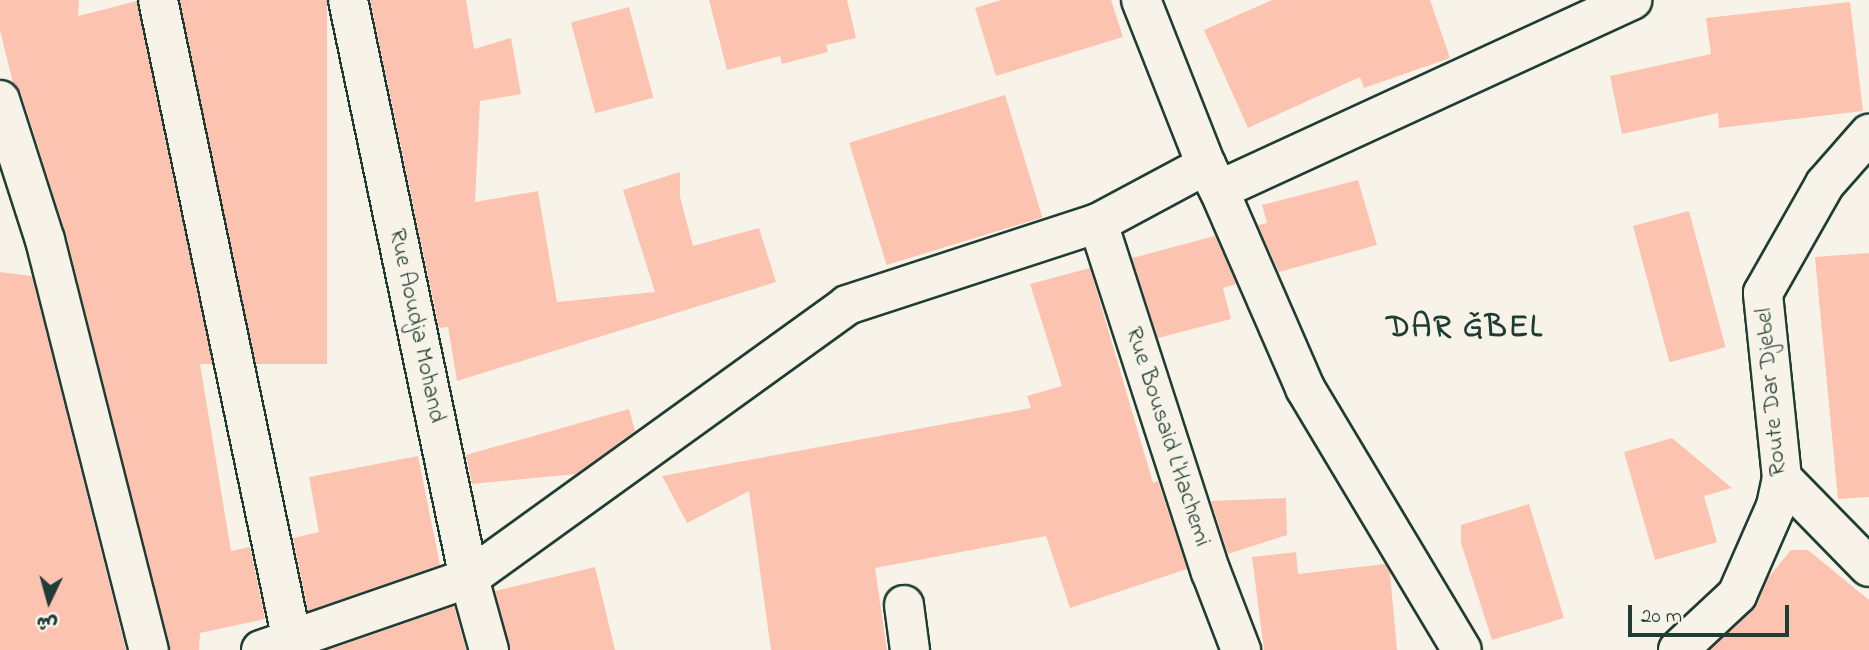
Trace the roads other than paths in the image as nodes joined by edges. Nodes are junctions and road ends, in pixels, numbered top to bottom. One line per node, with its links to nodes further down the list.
1 (158, 0): 13 (street)
2 (348, 0): 11 (street, Rue Aoudja Mohand)
3 (1141, 0): 7 (street)
4 (1632, 0): 7 (street)
5 (0, 100): 14 (street)
6 (1869, 134): 9 (street, Route Dar Djebel)
7 (1212, 178): 8 (street); 18 (street)
8 (1098, 223): 11 (street); 17 (street, Rue Bousaid L'Hachemi)
9 (1782, 478): 10 (street); 19 (street, Route Dar Djebel)
10 (1869, 567)
11 (468, 578): 13 (street); 15 (street, Rue Aoudja Mohand)
12 (904, 605): 16 (street)
13 (282, 646)
14 (149, 650)
15 (489, 650)
16 (910, 650)
17 (1241, 650)
18 (1462, 650)
19 (1678, 650)

